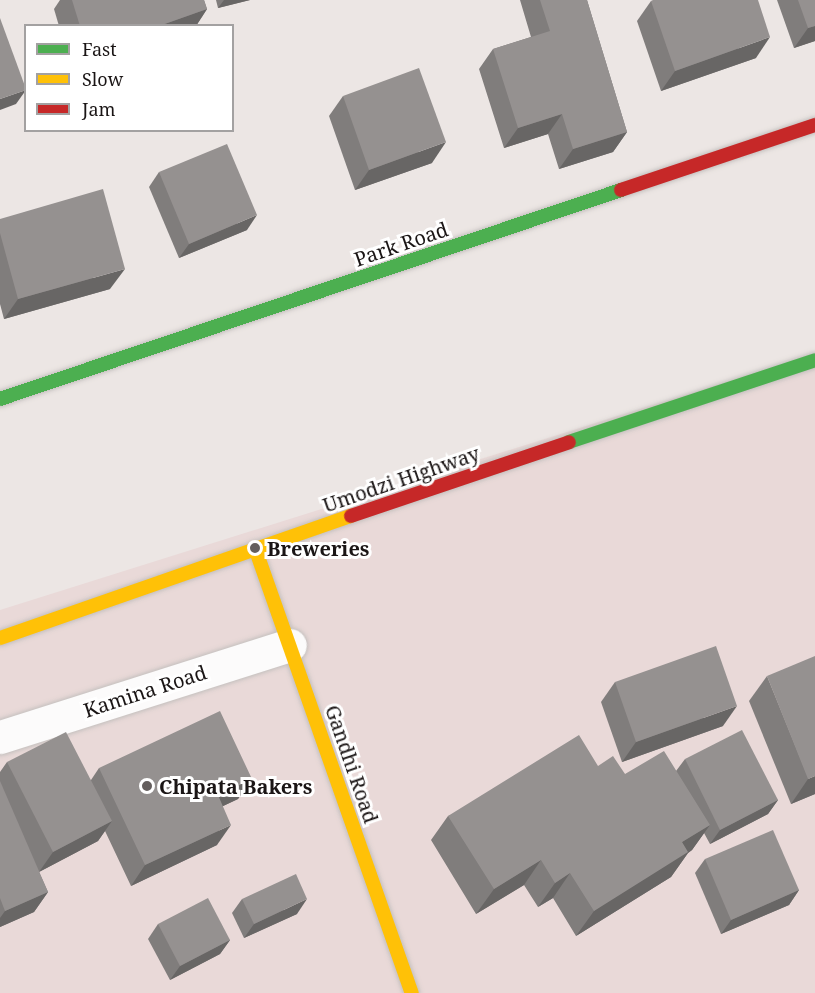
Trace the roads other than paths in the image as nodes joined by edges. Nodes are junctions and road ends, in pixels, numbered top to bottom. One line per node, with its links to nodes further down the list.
1 (815, 125): 3 (main road, Park Road)
2 (815, 360): 4 (main road, Umodzi Highway)
3 (0, 399)
4 (255, 548): 5 (main road, Umodzi Highway); 6 (main road, Gandhi Road)
5 (0, 638)
6 (290, 645): 7 (street, Kamina Road); 8 (main road, Gandhi Road)
7 (0, 737)
8 (412, 993)

